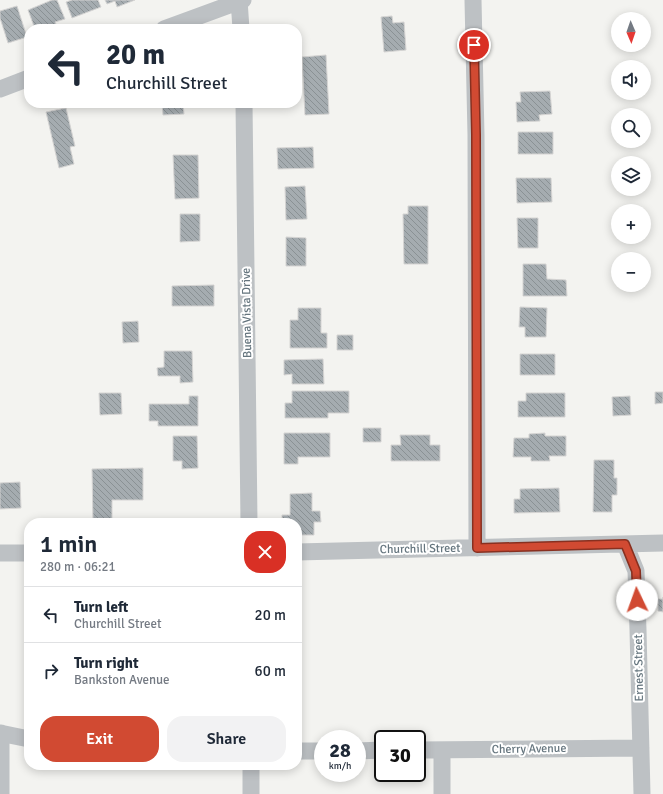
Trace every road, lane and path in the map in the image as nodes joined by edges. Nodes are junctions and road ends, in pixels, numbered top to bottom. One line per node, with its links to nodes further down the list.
1 (241, 0): 3 (street); 4 (street)
2 (473, 0): 11 (street)
3 (177, 24)
4 (241, 24)
5 (24, 80): 6 (street)
6 (0, 89)
7 (244, 108): 8 (street, Buena Vista Drive)
8 (249, 518)
9 (663, 543): 10 (street, Churchill Street)
10 (625, 544): 11 (street, Churchill Street); 17 (street, Ernest Street)
11 (477, 548): 12 (street, Churchill Street)
12 (302, 552)
13 (0, 553): 14 (street)
14 (24, 553)
15 (1, 733): 16 (street); 23 (street)
16 (24, 738)
17 (641, 748): 19 (street, Cherry Avenue); 26 (street, Ernest Street)
18 (426, 750): 19 (street, Cherry Avenue)
19 (442, 750): 25 (street)
20 (302, 751): 21 (street)
21 (314, 751)
22 (251, 770): 24 (street)
23 (2, 794)
24 (251, 794)
25 (442, 794)
26 (642, 794)

